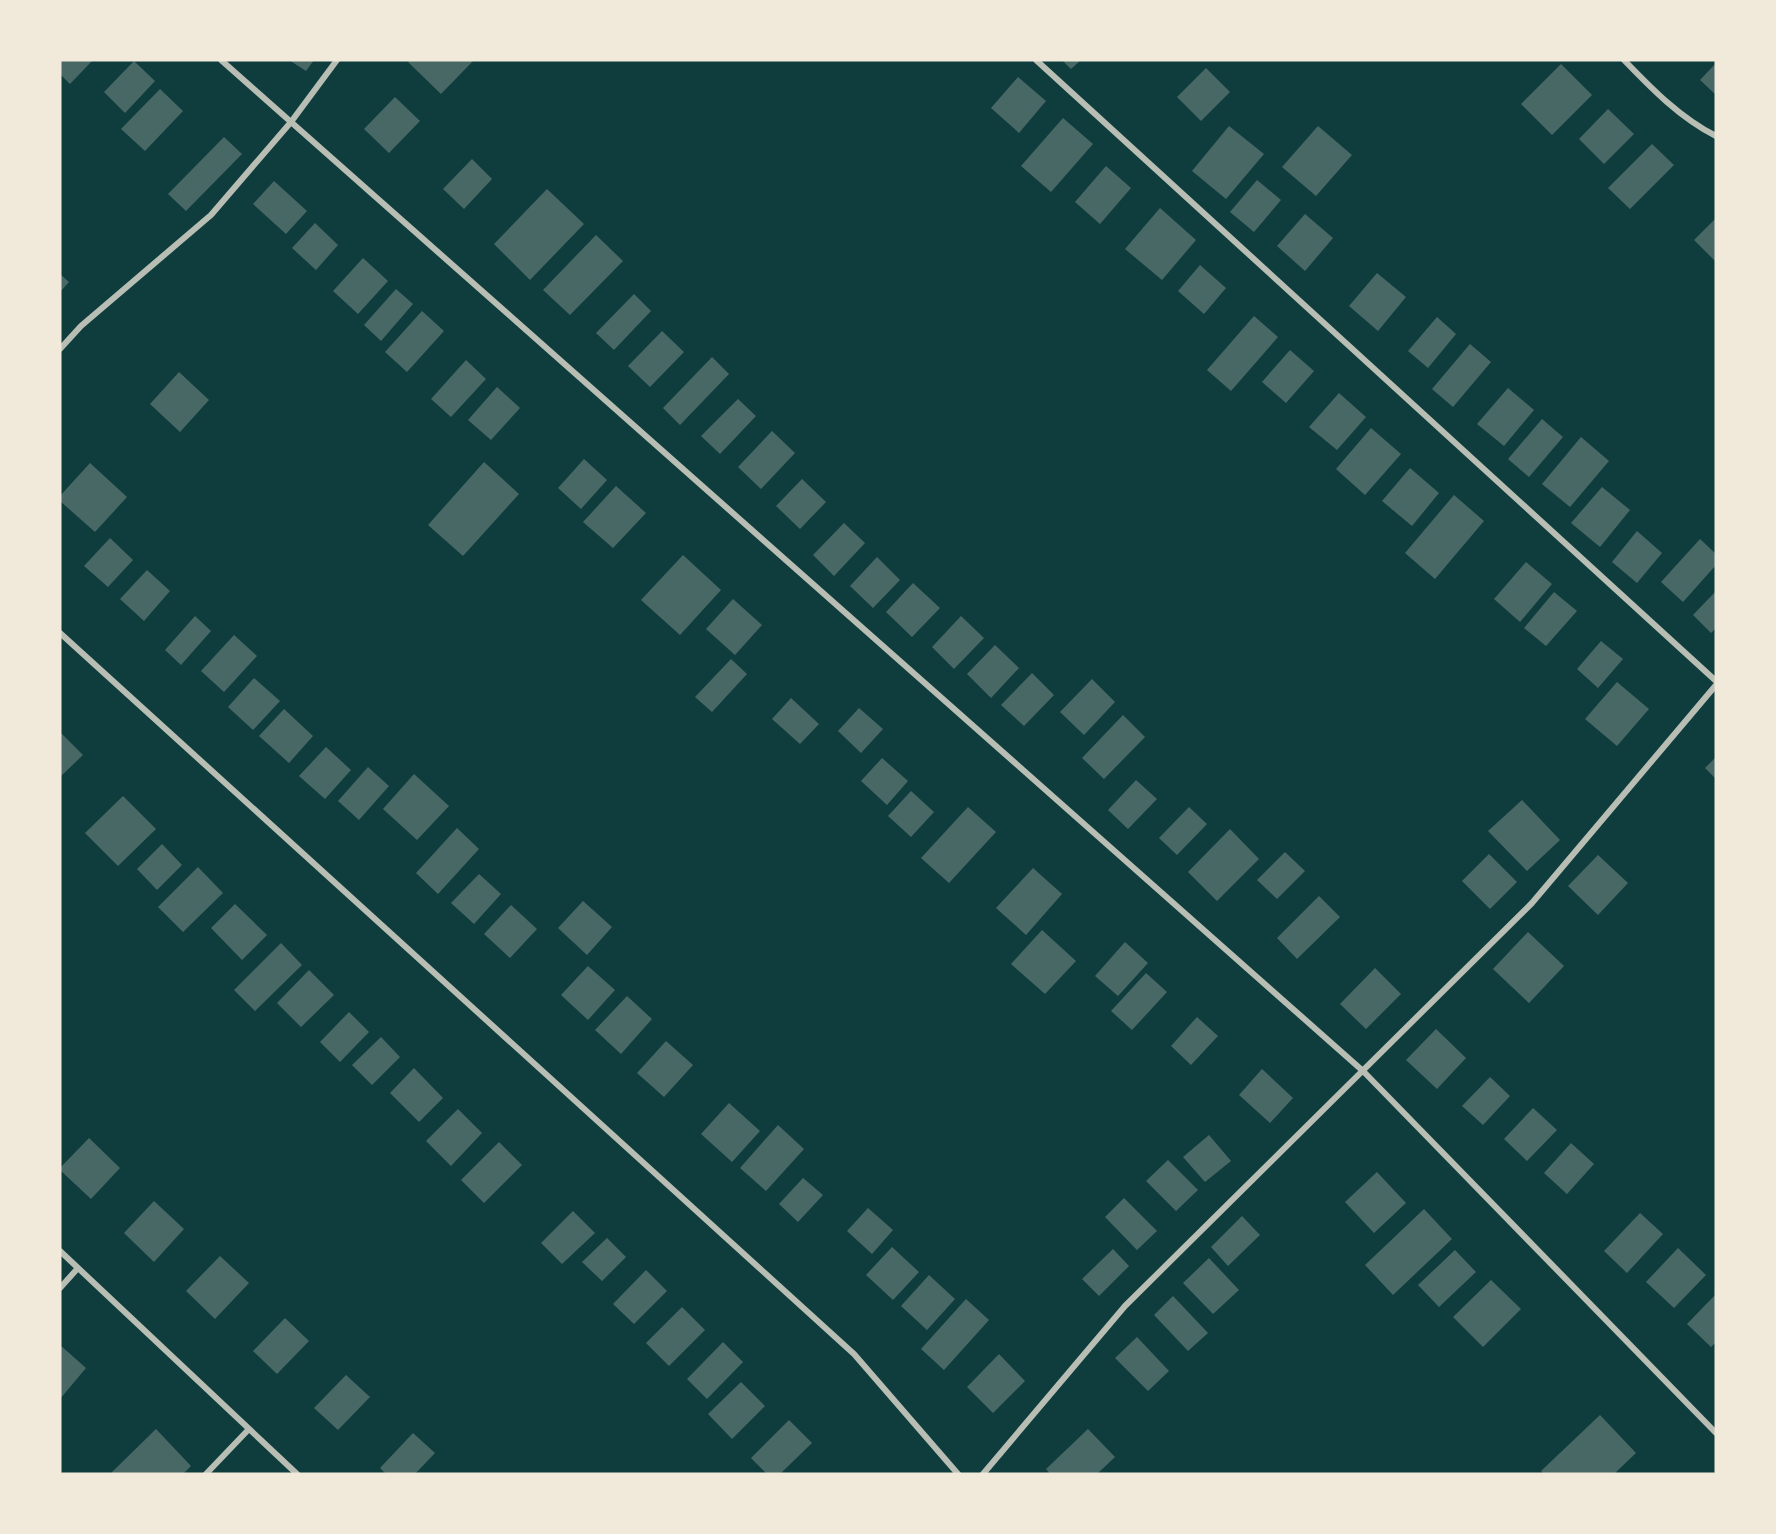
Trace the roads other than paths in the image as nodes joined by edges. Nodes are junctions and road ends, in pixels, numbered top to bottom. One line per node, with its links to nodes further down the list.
1 (220, 60): 5 (street)
2 (337, 60): 5 (street)
3 (1036, 60): 9 (street)
4 (1624, 60): 6 (street)
5 (291, 122): 7 (street); 10 (street)
6 (1716, 136)
7 (60, 349)
8 (60, 633): 18 (street)
9 (1716, 683): 10 (street)
10 (1363, 1071): 15 (street); 19 (street)
11 (60, 1251): 12 (street)
12 (78, 1268): 13 (street); 14 (street)
13 (60, 1288)
14 (249, 1429): 16 (street); 17 (street)
15 (1716, 1433)
16 (206, 1474)
17 (297, 1474)
18 (958, 1474)
19 (983, 1474)

